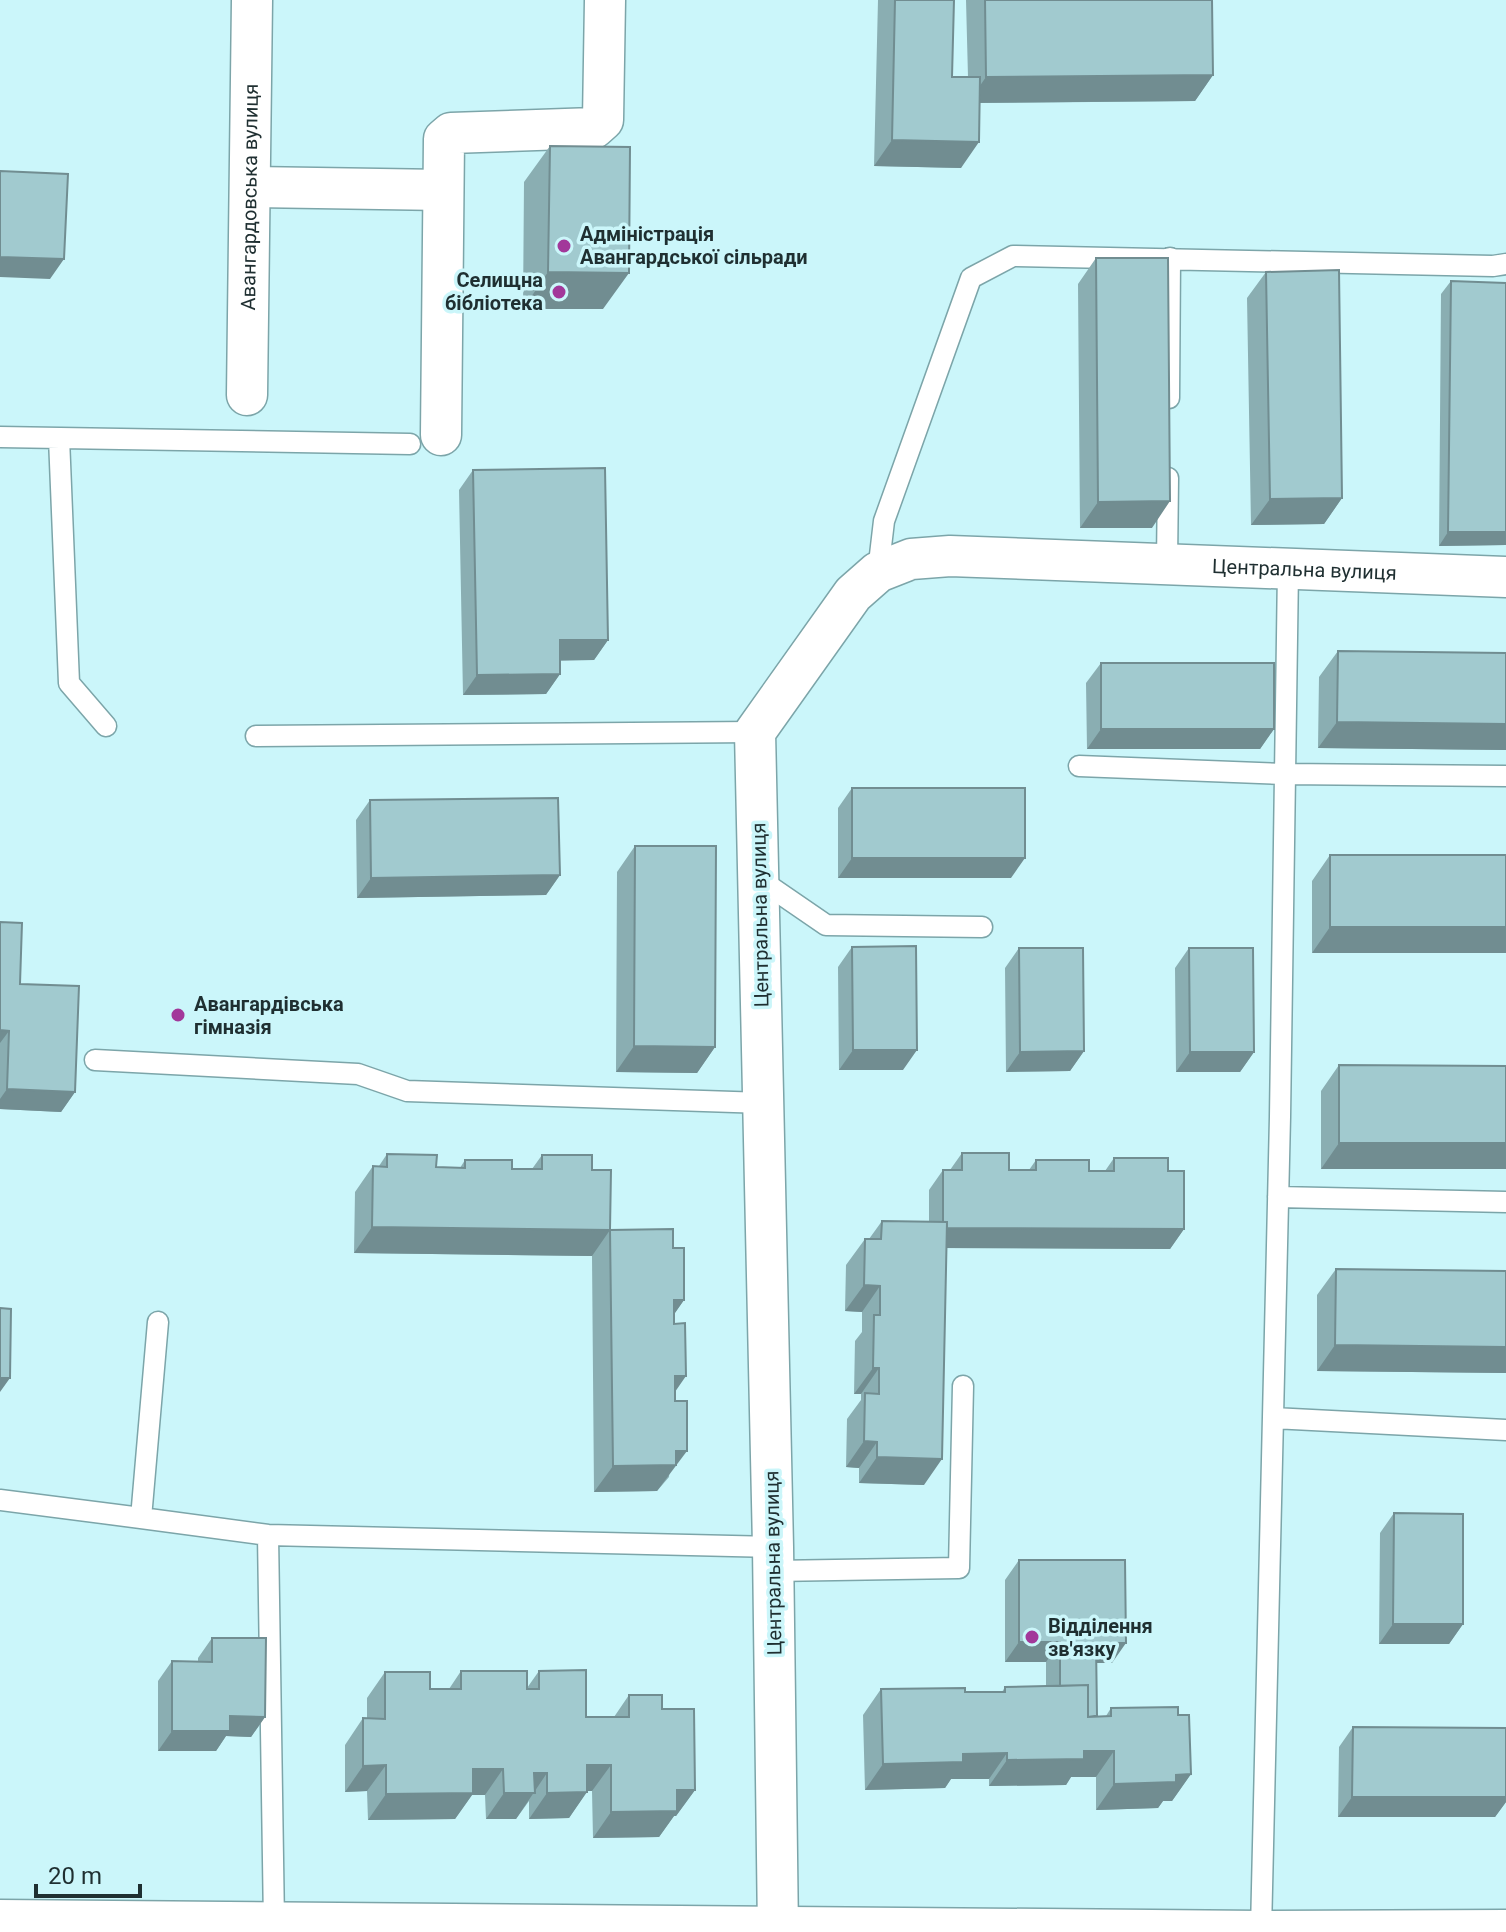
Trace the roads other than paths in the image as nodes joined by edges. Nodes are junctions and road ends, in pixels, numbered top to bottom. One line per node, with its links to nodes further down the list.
1 (252, 0): 3 (street, Авангардовська вулиця)
2 (605, 0): 4 (street)
3 (251, 187): 4 (street); 7 (street, Авангардовська вулиця)
4 (443, 190): 11 (street)
5 (1170, 258): 6 (lane); 8 (lane); 15 (lane)
6 (1506, 264)
7 (247, 395)
8 (1169, 411)
9 (0, 437): 10 (lane)
10 (59, 438): 11 (lane); 17 (lane)
11 (425, 439)
12 (1168, 456): 13 (lane)
13 (1167, 563): 14 (street, Центральна вулиця); 15 (street, Центральна вулиця)
14 (1288, 569): 16 (street, Центральна вулиця); 21 (lane)
15 (878, 572): 18 (street, Центральна вулиця)
16 (1506, 577)
17 (106, 726)
18 (755, 732): 19 (lane); 23 (street, Центральна вулиця)
19 (256, 736)
20 (1079, 766): 21 (lane)
21 (1283, 774): 22 (lane); 27 (lane)
22 (1506, 776)
23 (759, 879): 24 (lane); 26 (street, Центральна вулиця)
24 (982, 927)
25 (95, 1060): 26 (lane)
26 (764, 1103): 36 (street, Центральна вулиця)
27 (1278, 1197): 28 (lane); 31 (lane)
28 (1506, 1202)
29 (158, 1322): 34 (lane)
30 (963, 1386): 36 (lane)
31 (1273, 1418): 32 (lane); 41 (lane)
32 (1506, 1430)
33 (0, 1500): 34 (lane)
34 (141, 1518): 35 (lane)
35 (268, 1535): 36 (lane); 38 (lane)
36 (773, 1559): 39 (street, Центральна вулиця)
37 (0, 1920): 38 (street)
38 (274, 1924): 39 (street)
39 (778, 1929): 41 (street)
40 (1506, 1930): 41 (street)
41 (1261, 1931)

